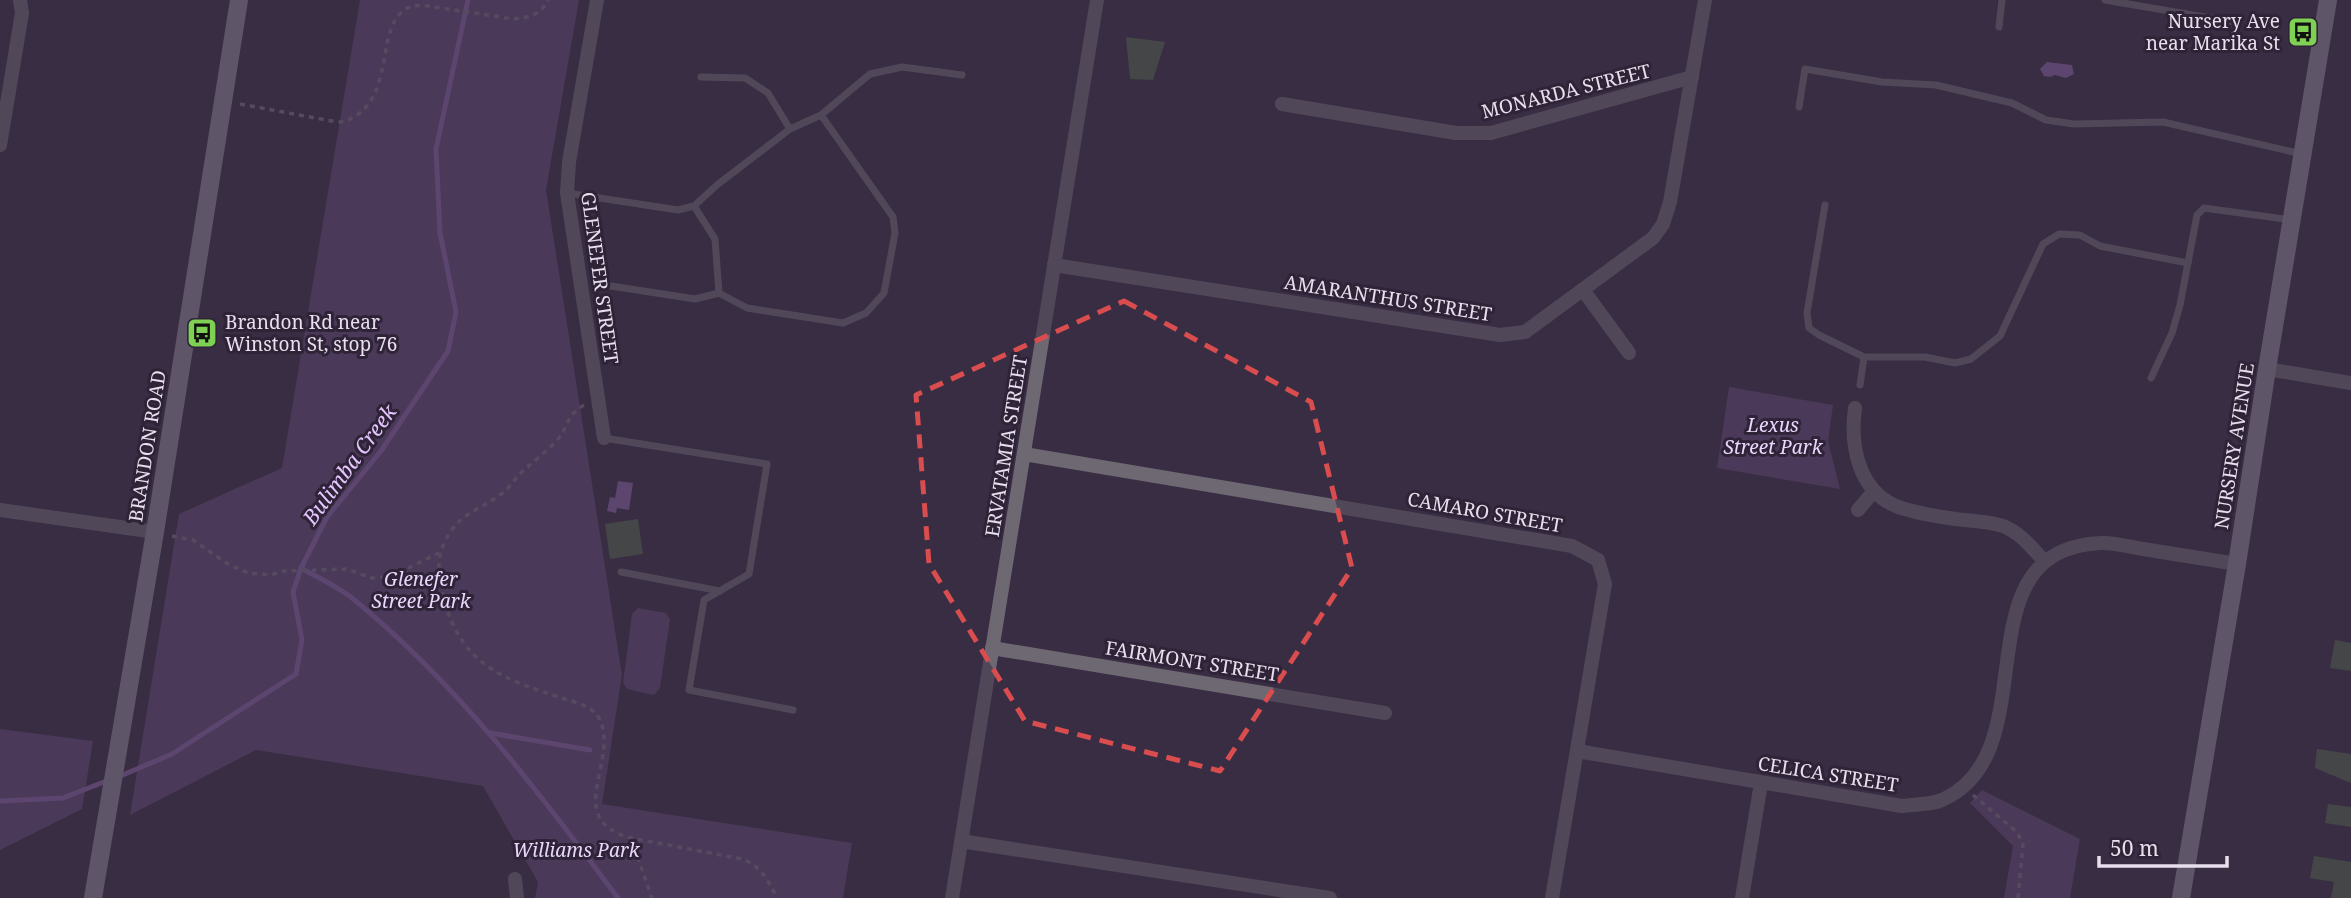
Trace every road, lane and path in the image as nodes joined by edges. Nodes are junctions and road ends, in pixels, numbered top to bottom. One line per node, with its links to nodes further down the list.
1 (20, 0): 20 (street)
2 (239, 0): 16 (street, BRANDON ROAD)
3 (548, 0): 16 (path)
4 (597, 0): 24 (street, GLENEFER STREET)
5 (1097, 0): 29 (street, ERVATAMIA STREET)
6 (1704, 0): 15 (street, AMARANTHUS STREET)
7 (2002, 0): 12 (lane)
8 (2105, 0): 10 (lane)
9 (2328, 0): 23 (street, NURSERY AVENUE)
10 (2144, 3): 11 (lane)
11 (2234, 22)
12 (1999, 27)
13 (962, 75): 19 (lane)
14 (701, 76): 21 (lane)
15 (1692, 77): 17 (street, MONARDA STREET); 31 (street, AMARANTHUS STREET)
16 (224, 101): 46 (street, BRANDON ROAD)
17 (1282, 104)
18 (1799, 107): 23 (lane)
19 (821, 115): 21 (lane); 32 (lane)
20 (1, 126): 22 (street)
21 (790, 129): 26 (lane)
22 (0, 145)
23 (2302, 154): 27 (street, NURSERY AVENUE)
24 (567, 193): 26 (lane); 39 (street, GLENEFER STREET)
25 (1825, 205): 34 (lane)
26 (694, 206): 32 (lane)
27 (2291, 220): 28 (lane); 35 (street, NURSERY AVENUE)
28 (2188, 263): 34 (lane); 36 (lane)
29 (1054, 265): 31 (street, AMARANTHUS STREET); 42 (street, ERVATAMIA STREET)
30 (611, 286): 32 (lane)
31 (1583, 290): 33 (street)
32 (719, 293)
33 (1629, 353)
34 (1864, 357): 38 (lane)
35 (2267, 369): 37 (street); 49 (street, NURSERY AVENUE)
36 (2151, 379)
37 (2351, 383)
38 (1860, 385)
39 (598, 397): 41 (street, GLENEFER STREET); 47 (path)
40 (1855, 408): 43 (street)
41 (604, 438): 51 (lane)
42 (1024, 454): 52 (street, ERVATAMIA STREET); 55 (street, CAMARO STREET)
43 (1874, 491): 45 (street); 48 (street)
44 (0, 510): 46 (street)
45 (1858, 510)
46 (155, 532): 47 (path); 61 (street, BRANDON ROAD)
47 (439, 553): 58 (path)
48 (2044, 561): 49 (street); 57 (street, CELICA STREET)
49 (2237, 564): 70 (street, NURSERY AVENUE)
50 (621, 572): 51 (lane)
51 (720, 591): 53 (lane)
52 (992, 648): 54 (street, FAIRMONT STREET); 59 (street, ERVATAMIA STREET)
53 (793, 710)
54 (1385, 713)
55 (1577, 751): 56 (street, CELICA STREET); 67 (street, CAMARO STREET)
56 (1761, 783): 57 (street, CELICA STREET); 68 (street)
57 (1964, 786): 69 (path)
58 (631, 838): 63 (path); 64 (path)
59 (961, 841): 65 (street, ERVATAMIA STREET); 66 (street)
60 (515, 879): 62 (street)
61 (93, 898)
62 (517, 898)
63 (652, 898)
64 (777, 898)
65 (952, 898)
66 (1331, 898)
67 (1552, 898)
68 (1742, 898)
69 (2018, 898)
70 (2181, 898)

